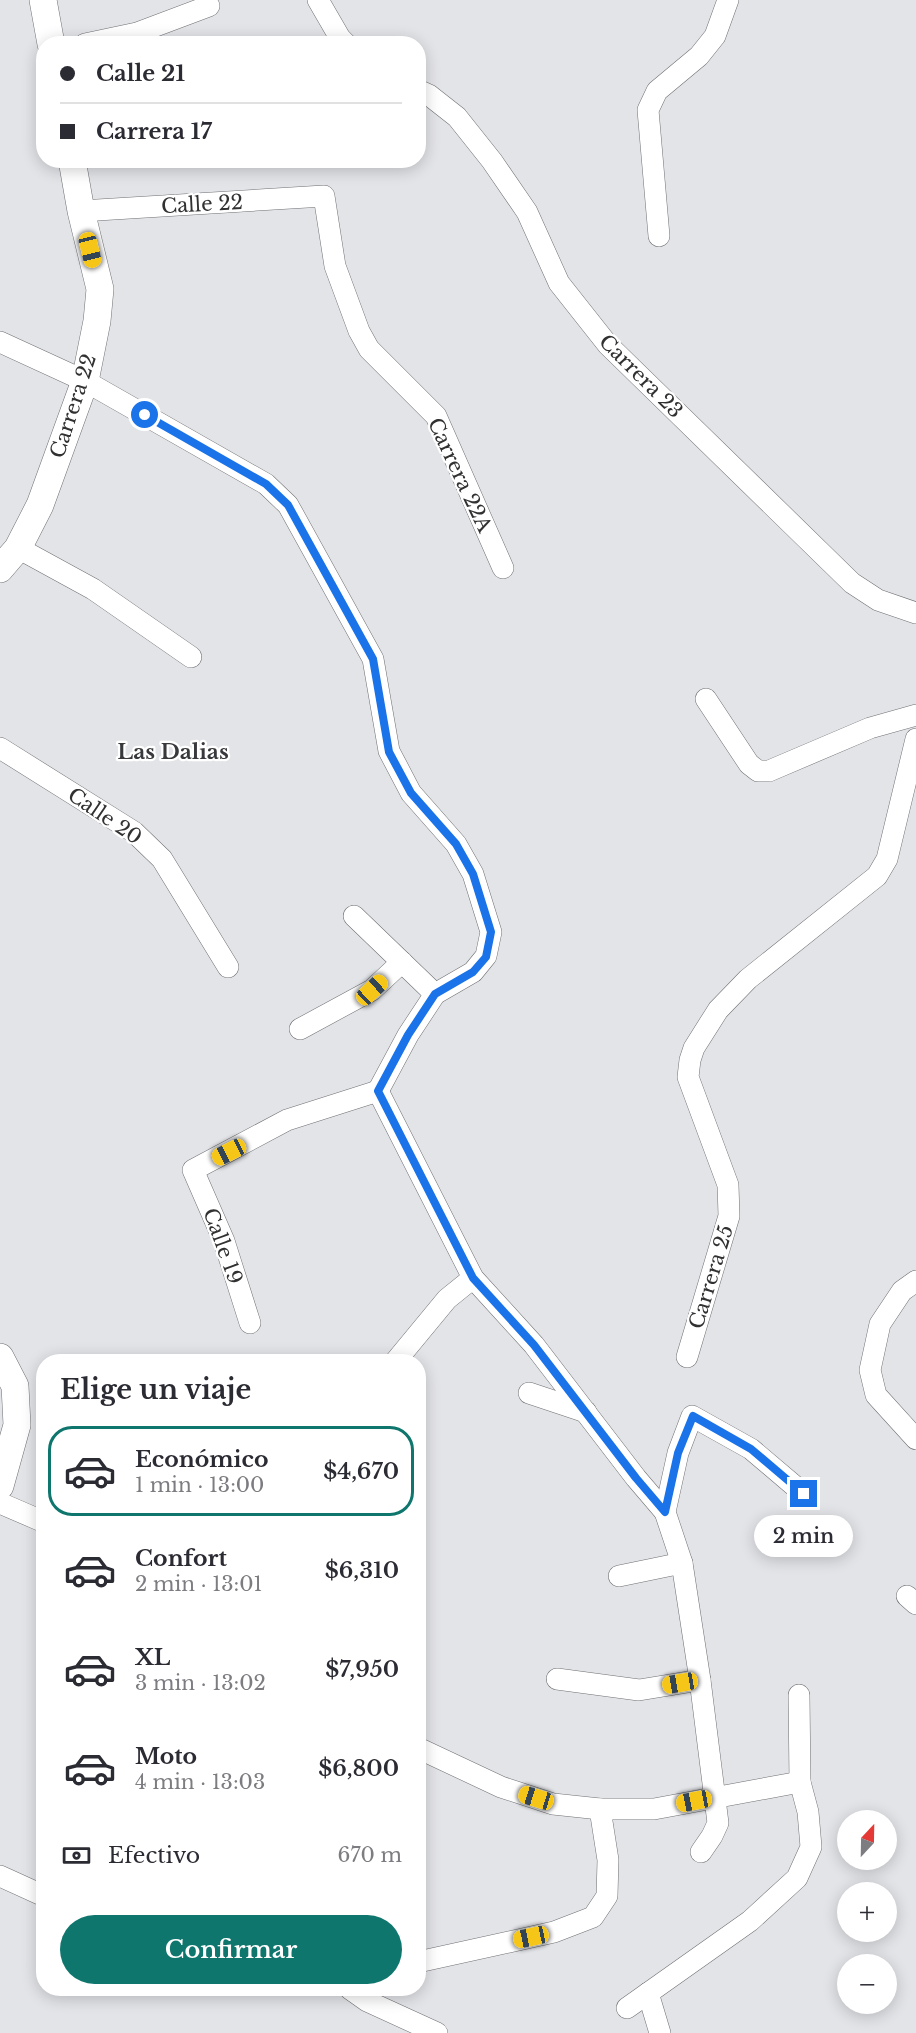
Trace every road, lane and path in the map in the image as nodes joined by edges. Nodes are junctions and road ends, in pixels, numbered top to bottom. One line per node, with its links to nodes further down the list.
1 (43, 0): 5 (main road)
2 (318, 0): 7 (street)
3 (728, 0): 12 (street)
4 (209, 6): 6 (street)
5 (50, 36)
6 (123, 36)
7 (339, 36)
8 (426, 94): 18 (street, Carrera 23)
9 (73, 168): 11 (main road, Carrera 22)
10 (324, 196): 11 (street, Calle 22); 16 (street, Carrera 22A)
11 (81, 211): 14 (main road, Carrera 22)
12 (659, 236)
13 (0, 342): 14 (street)
14 (85, 381): 15 (main road, Carrera 22); 27 (street)
15 (18, 548): 17 (main road, Carrera 22); 19 (street)
16 (503, 568)
17 (0, 569)
18 (916, 613)
19 (191, 657)
20 (706, 699): 21 (street)
21 (916, 715)
22 (916, 739): 35 (street, Carrera 25)
23 (0, 748): 26 (street, Calle 20)
24 (354, 916): 25 (street)
25 (402, 962): 27 (street); 28 (street)
26 (228, 967)
27 (435, 994): 29 (street)
28 (300, 1029)
29 (378, 1091): 30 (street); 32 (street, Calle 19)
30 (473, 1278): 33 (street); 37 (street)
31 (916, 1281): 38 (street)
32 (249, 1323)
33 (403, 1354)
34 (0, 1357): 39 (main road)
35 (687, 1357)
36 (529, 1393): 37 (street)
37 (586, 1412): 42 (street)
38 (916, 1440)
39 (0, 1486)
40 (804, 1494): 42 (street)
41 (0, 1503): 43 (street)
42 (665, 1512): 44 (street)
43 (36, 1519)
44 (682, 1563): 45 (street); 47 (street)
45 (619, 1576)
46 (557, 1679): 47 (street)
47 (700, 1680): 51 (street)
48 (799, 1695): 50 (street)
49 (426, 1752): 52 (street)
50 (800, 1782): 51 (street); 57 (street)
51 (714, 1797): 52 (street); 53 (street)
52 (600, 1809): 56 (street)
53 (700, 1852)
54 (0, 1876): 55 (street)
55 (36, 1892)
56 (426, 1960)
57 (648, 1993): 59 (street); 61 (street)
58 (360, 1996): 60 (street)
59 (627, 2008)
60 (437, 2033)
61 (660, 2033)

